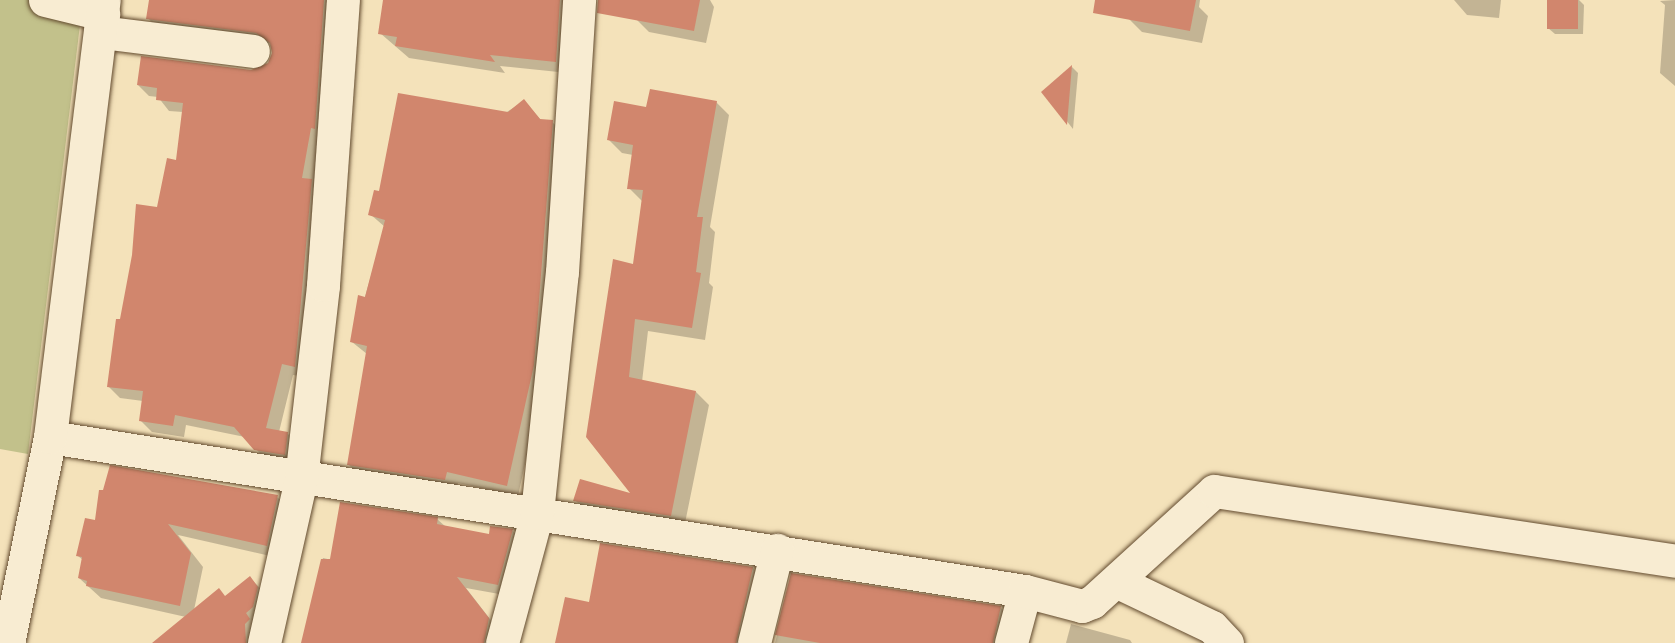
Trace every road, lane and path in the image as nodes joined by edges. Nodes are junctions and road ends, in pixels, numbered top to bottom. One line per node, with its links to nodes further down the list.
1 (45, 0): 4 (street)
2 (343, 0): 7 (street)
3 (579, 0): 8 (street)
4 (102, 15): 5 (street); 6 (street)
5 (253, 51)
6 (50, 437): 7 (street); 13 (street)
7 (301, 478): 8 (street); 14 (street)
8 (537, 513): 9 (street); 15 (street)
9 (777, 550): 12 (street); 16 (street)
10 (1675, 561): 11 (street)
11 (1118, 582): 12 (street); 18 (street)
12 (1024, 591): 17 (street)
13 (8, 643)
14 (264, 643)
15 (502, 643)
16 (754, 643)
17 (1011, 643)
18 (1227, 643)

